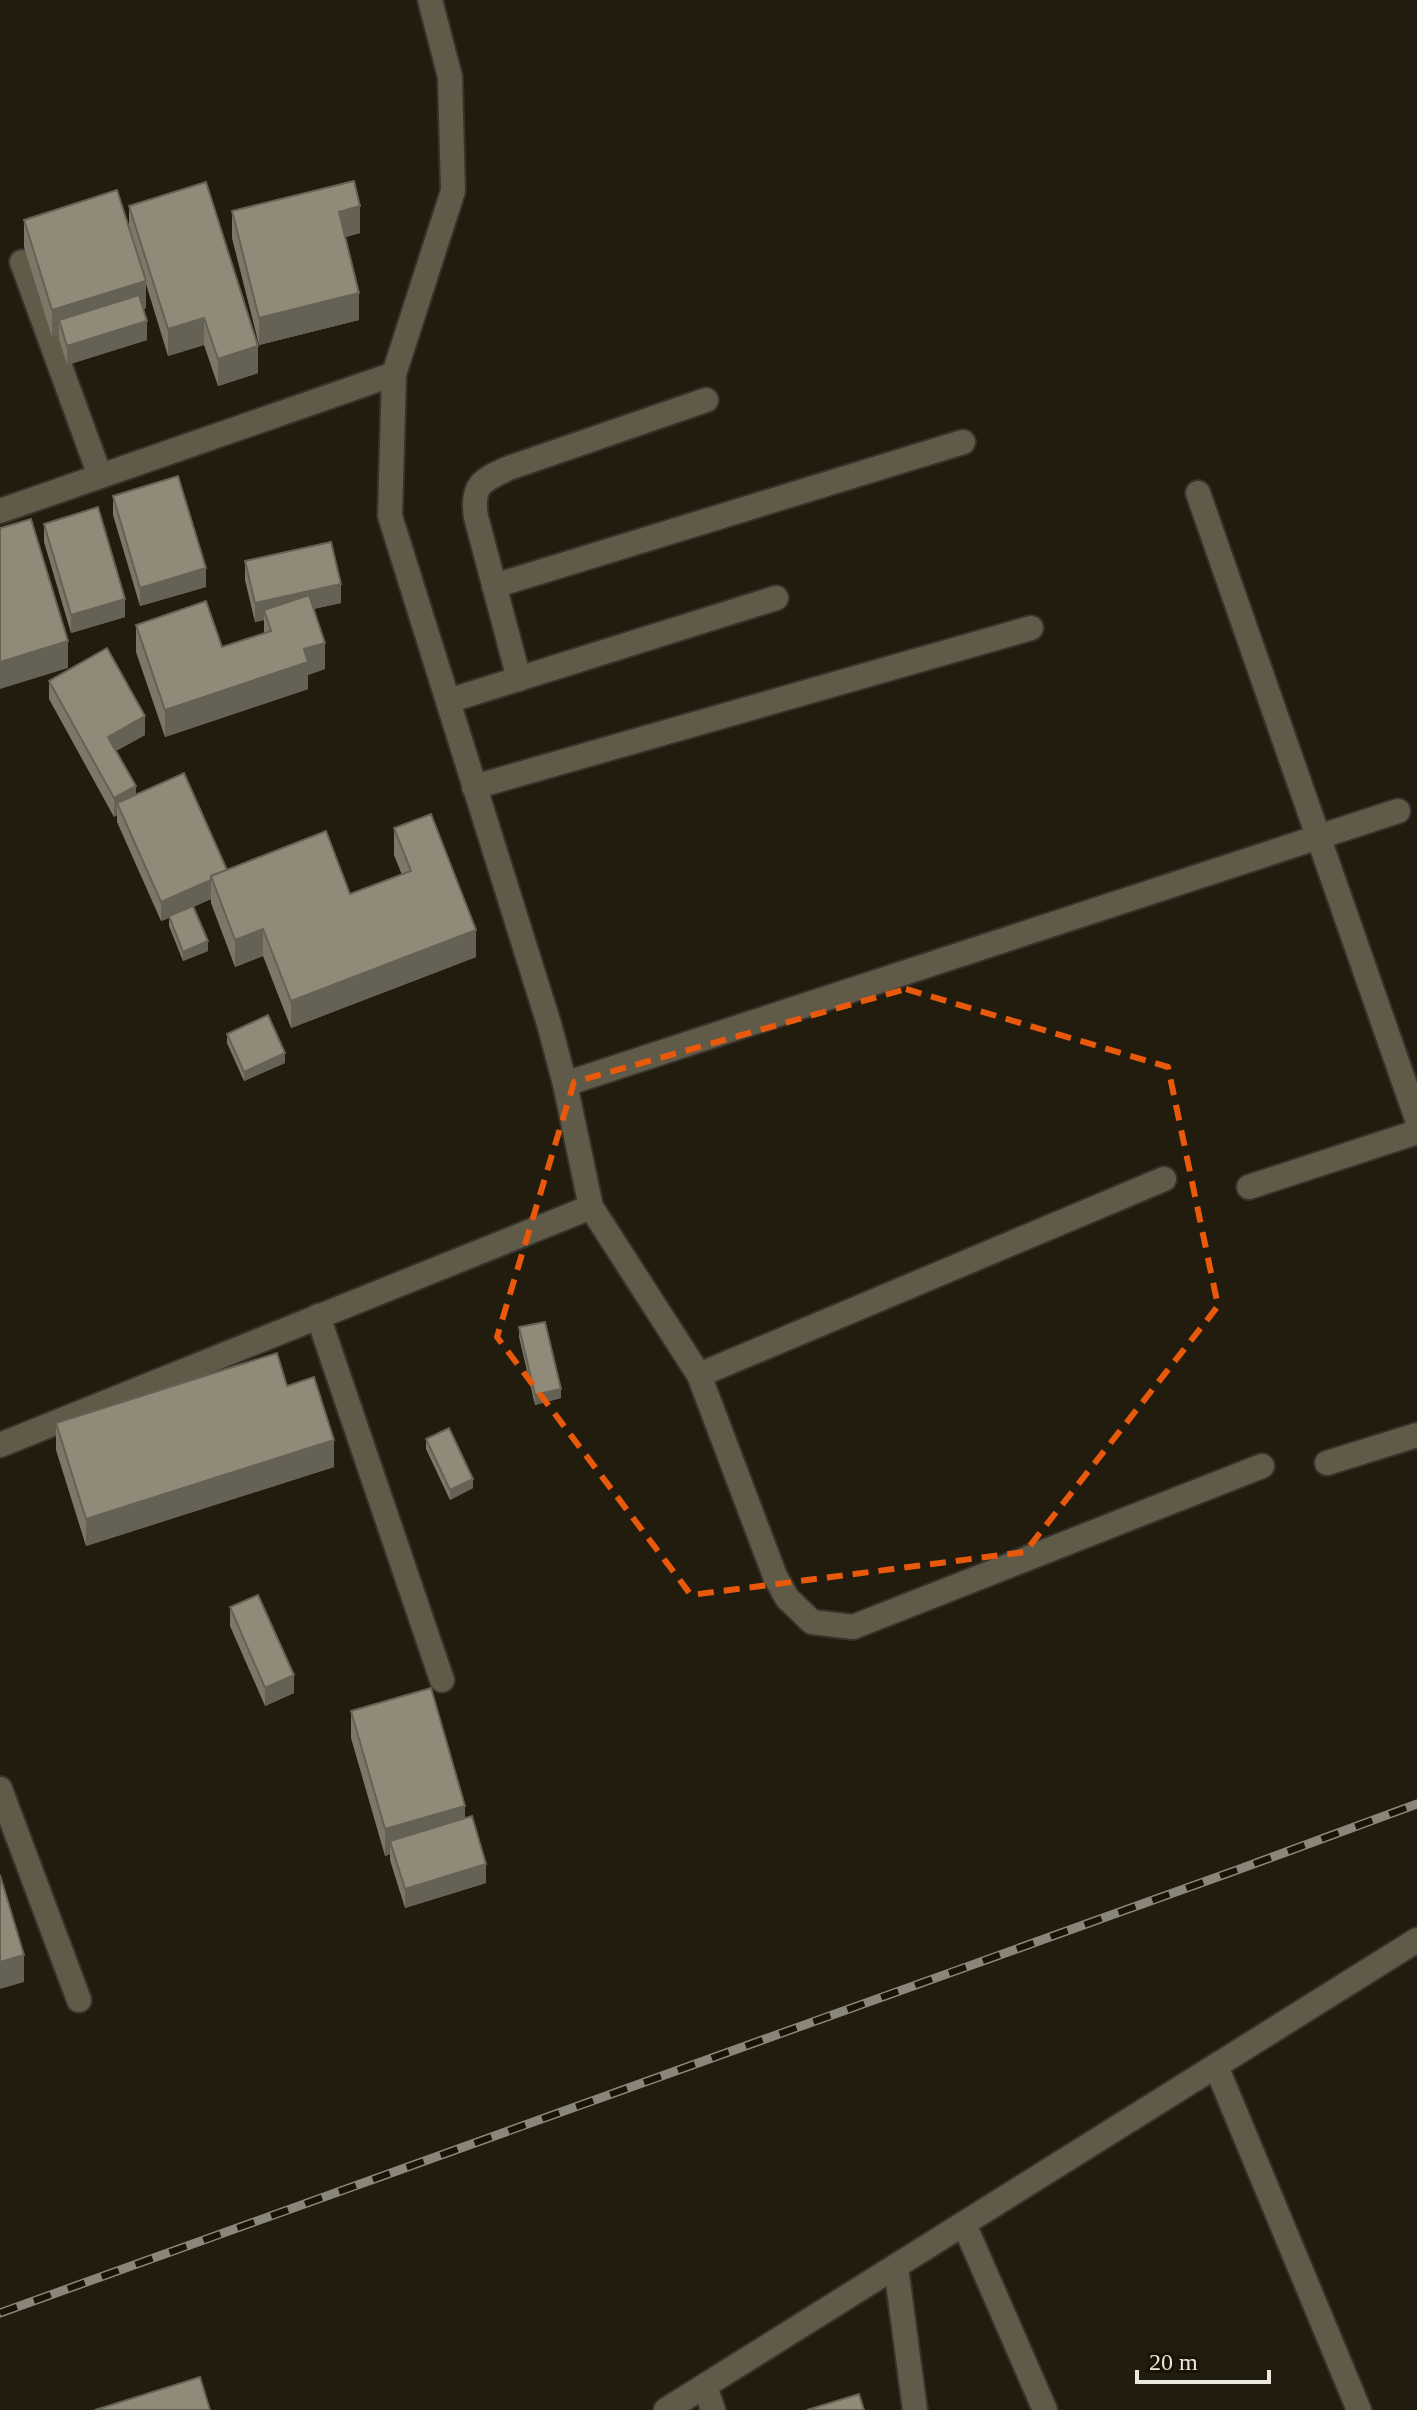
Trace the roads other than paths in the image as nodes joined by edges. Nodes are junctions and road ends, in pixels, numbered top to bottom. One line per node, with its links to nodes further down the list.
1 (430, 0): 3 (street)
2 (22, 262): 6 (street)
3 (394, 374): 6 (street); 13 (street)
4 (706, 400): 9 (street)
5 (963, 442): 9 (street)
6 (100, 476): 8 (street)
7 (1198, 493): 16 (street)
8 (0, 511)
9 (494, 586): 12 (street)
10 (776, 598): 12 (street)
11 (1031, 628): 14 (street)
12 (519, 679): 13 (street)
13 (448, 701): 14 (street)
14 (474, 787): 17 (street)
15 (1398, 811): 16 (street)
16 (1318, 837): 17 (street); 18 (street)
17 (565, 1084): 22 (street)
18 (1417, 1119)
19 (1417, 1132): 21 (street)
20 (1164, 1179): 24 (street)
21 (1249, 1187)
22 (591, 1207): 23 (street); 24 (street)
23 (318, 1316): 26 (street); 29 (street)
24 (699, 1375): 28 (street)
25 (1417, 1435): 27 (street)
26 (0, 1445)
27 (1327, 1463)
28 (1262, 1466)
29 (442, 1680)
30 (0, 1789): 32 (street)
31 (1417, 1940): 33 (street)
32 (79, 2000)
33 (1216, 2066): 34 (street); 41 (street)
34 (964, 2224): 35 (street); 40 (street)
35 (896, 2267): 36 (street); 39 (street)
36 (705, 2386): 37 (street); 38 (street)
37 (666, 2410)
38 (713, 2410)
39 (915, 2410)
40 (1045, 2410)
41 (1359, 2410)

